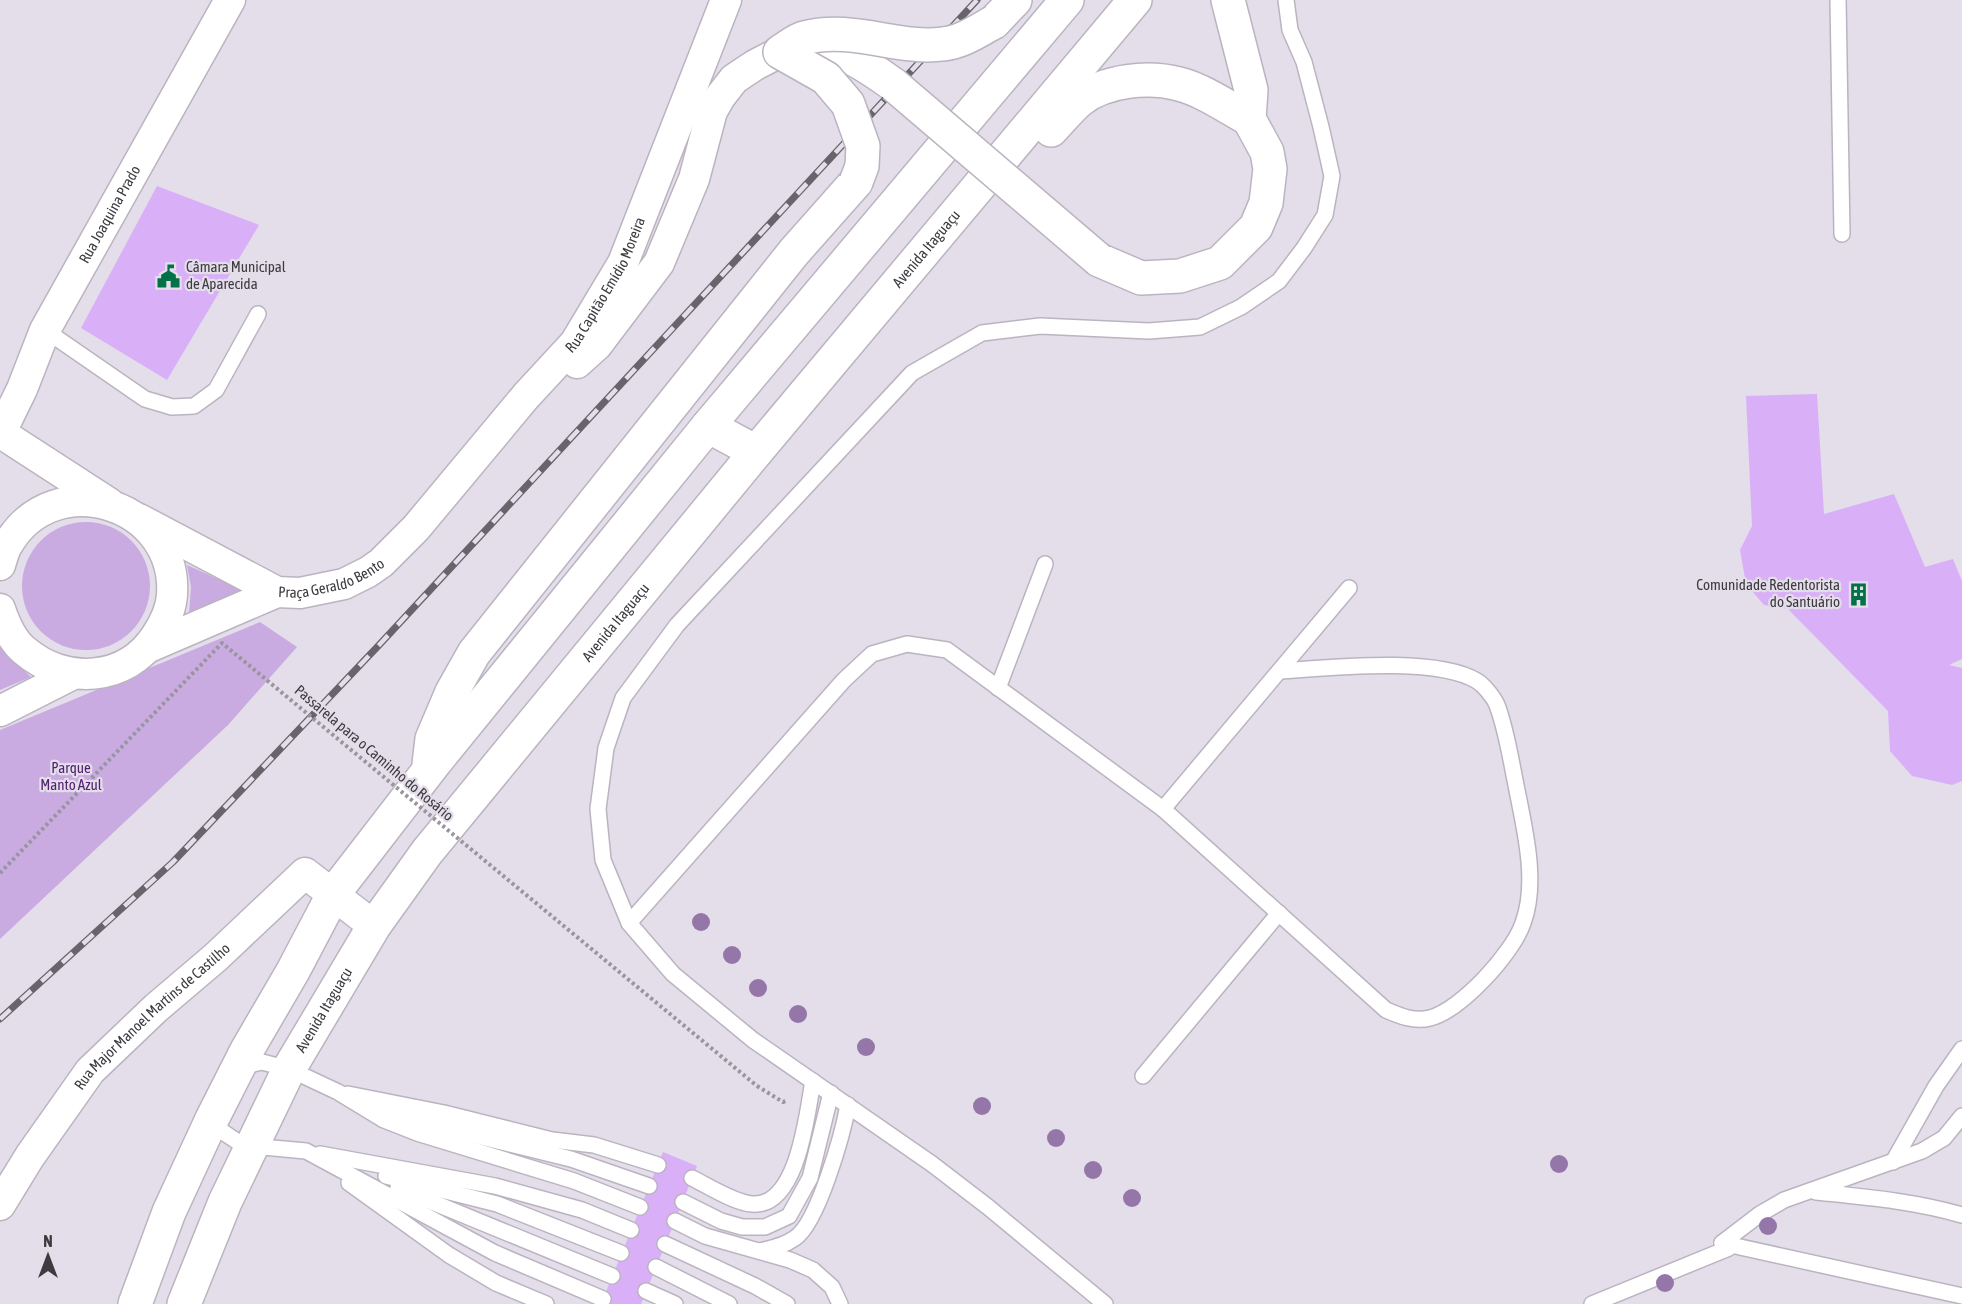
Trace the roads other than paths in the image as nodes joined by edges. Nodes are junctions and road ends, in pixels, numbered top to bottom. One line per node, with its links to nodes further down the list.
1 (230, 0): 14 (street, Rua Joaquina Prado)
2 (726, 0): 18 (street, Rua Capitão Emídio Moreira)
3 (1067, 0): 16 (main road)
4 (1135, 0): 11 (main road, Avenida Itaguaçu)
5 (1228, 0): 10 (main road)
6 (1286, 0): 37 (lane)
7 (1838, 0): 12 (lane)
8 (1004, 11): 9 (main road, bridge)
9 (780, 52): 10 (main road, bridge); 18 (street); 33 (main road, bridge)
10 (1249, 119): 11 (main road)
11 (1003, 158): 19 (main road, Avenida Itaguaçu)
12 (1842, 234)
13 (258, 314): 14 (lane)
14 (45, 330): 15 (street, Rua Joaquina Prado)
15 (11, 383): 17 (street, Rua Joaquina Prado)
16 (708, 426): 19 (main road); 33 (main road)
17 (0, 434): 20 (street)
18 (482, 446): 22 (street, Rua Capitão Emídio Moreira)
19 (756, 452): 38 (main road, Avenida Itaguaçu)
20 (112, 505): 21 (street, Praça Geraldo Bento); 24 (street)
21 (139, 519): 26 (street, Praça Geraldo Bento); 28 (street)
22 (416, 528): 26 (street, Praça Geraldo Bento)
23 (1045, 564): 31 (lane)
24 (0, 565)
25 (1349, 588): 29 (lane)
26 (277, 592): 28 (street)
27 (0, 609): 30 (street)
28 (149, 647): 30 (street)
29 (1280, 671): 34 (lane); 36 (lane)
30 (73, 674): 32 (street)
31 (999, 688): 34 (lane); 37 (lane)
32 (0, 711)
33 (429, 770): 35 (main road)
34 (1163, 809): 36 (lane)
35 (334, 893): 38 (street); 40 (main road); 57 (street, Rua Major Manoel Martins de Castilho)
36 (1279, 913): 42 (lane)
37 (629, 923): 43 (lane)
38 (374, 926): 41 (main road, Avenida Itaguaçu)
39 (1962, 1049): 51 (lane)
40 (239, 1067): 41 (lane); 48 (main road)
41 (289, 1069): 44 (lane); 49 (main road, Avenida Itaguaçu)
42 (1143, 1076)
43 (813, 1081): 45 (lane); 53 (lane)
44 (338, 1092): 52 (lane); 54 (lane); 58 (lane)
45 (831, 1093): 46 (lane); 56 (lane)
46 (848, 1105): 64 (lane); 78 (lane)
47 (1962, 1116): 51 (lane)
48 (212, 1119): 49 (lane); 71 (main road)
49 (252, 1146): 50 (lane); 72 (main road, Avenida Itaguaçu)
50 (306, 1151): 61 (lane); 65 (lane); 67 (lane); 70 (lane); 73 (lane)
51 (1893, 1162): 55 (lane)
52 (657, 1165)
53 (692, 1178)
54 (649, 1186)
55 (1810, 1191): 59 (lane); 62 (lane)
56 (683, 1202)
57 (0, 1205)
58 (640, 1207)
59 (1962, 1215)
60 (675, 1221): 64 (lane)
61 (631, 1230)
62 (1722, 1243): 69 (lane); 79 (lane)
63 (665, 1244): 76 (lane)
64 (756, 1251): 77 (lane)
65 (621, 1253)
66 (656, 1267): 75 (lane)
67 (612, 1276)
68 (646, 1291): 74 (lane)
69 (1962, 1296)
70 (603, 1299)
71 (135, 1304)
72 (184, 1304)
73 (546, 1304)
74 (675, 1304)
75 (729, 1304)
76 (786, 1304)
77 (840, 1304)
78 (1105, 1304)
79 (1592, 1304)

